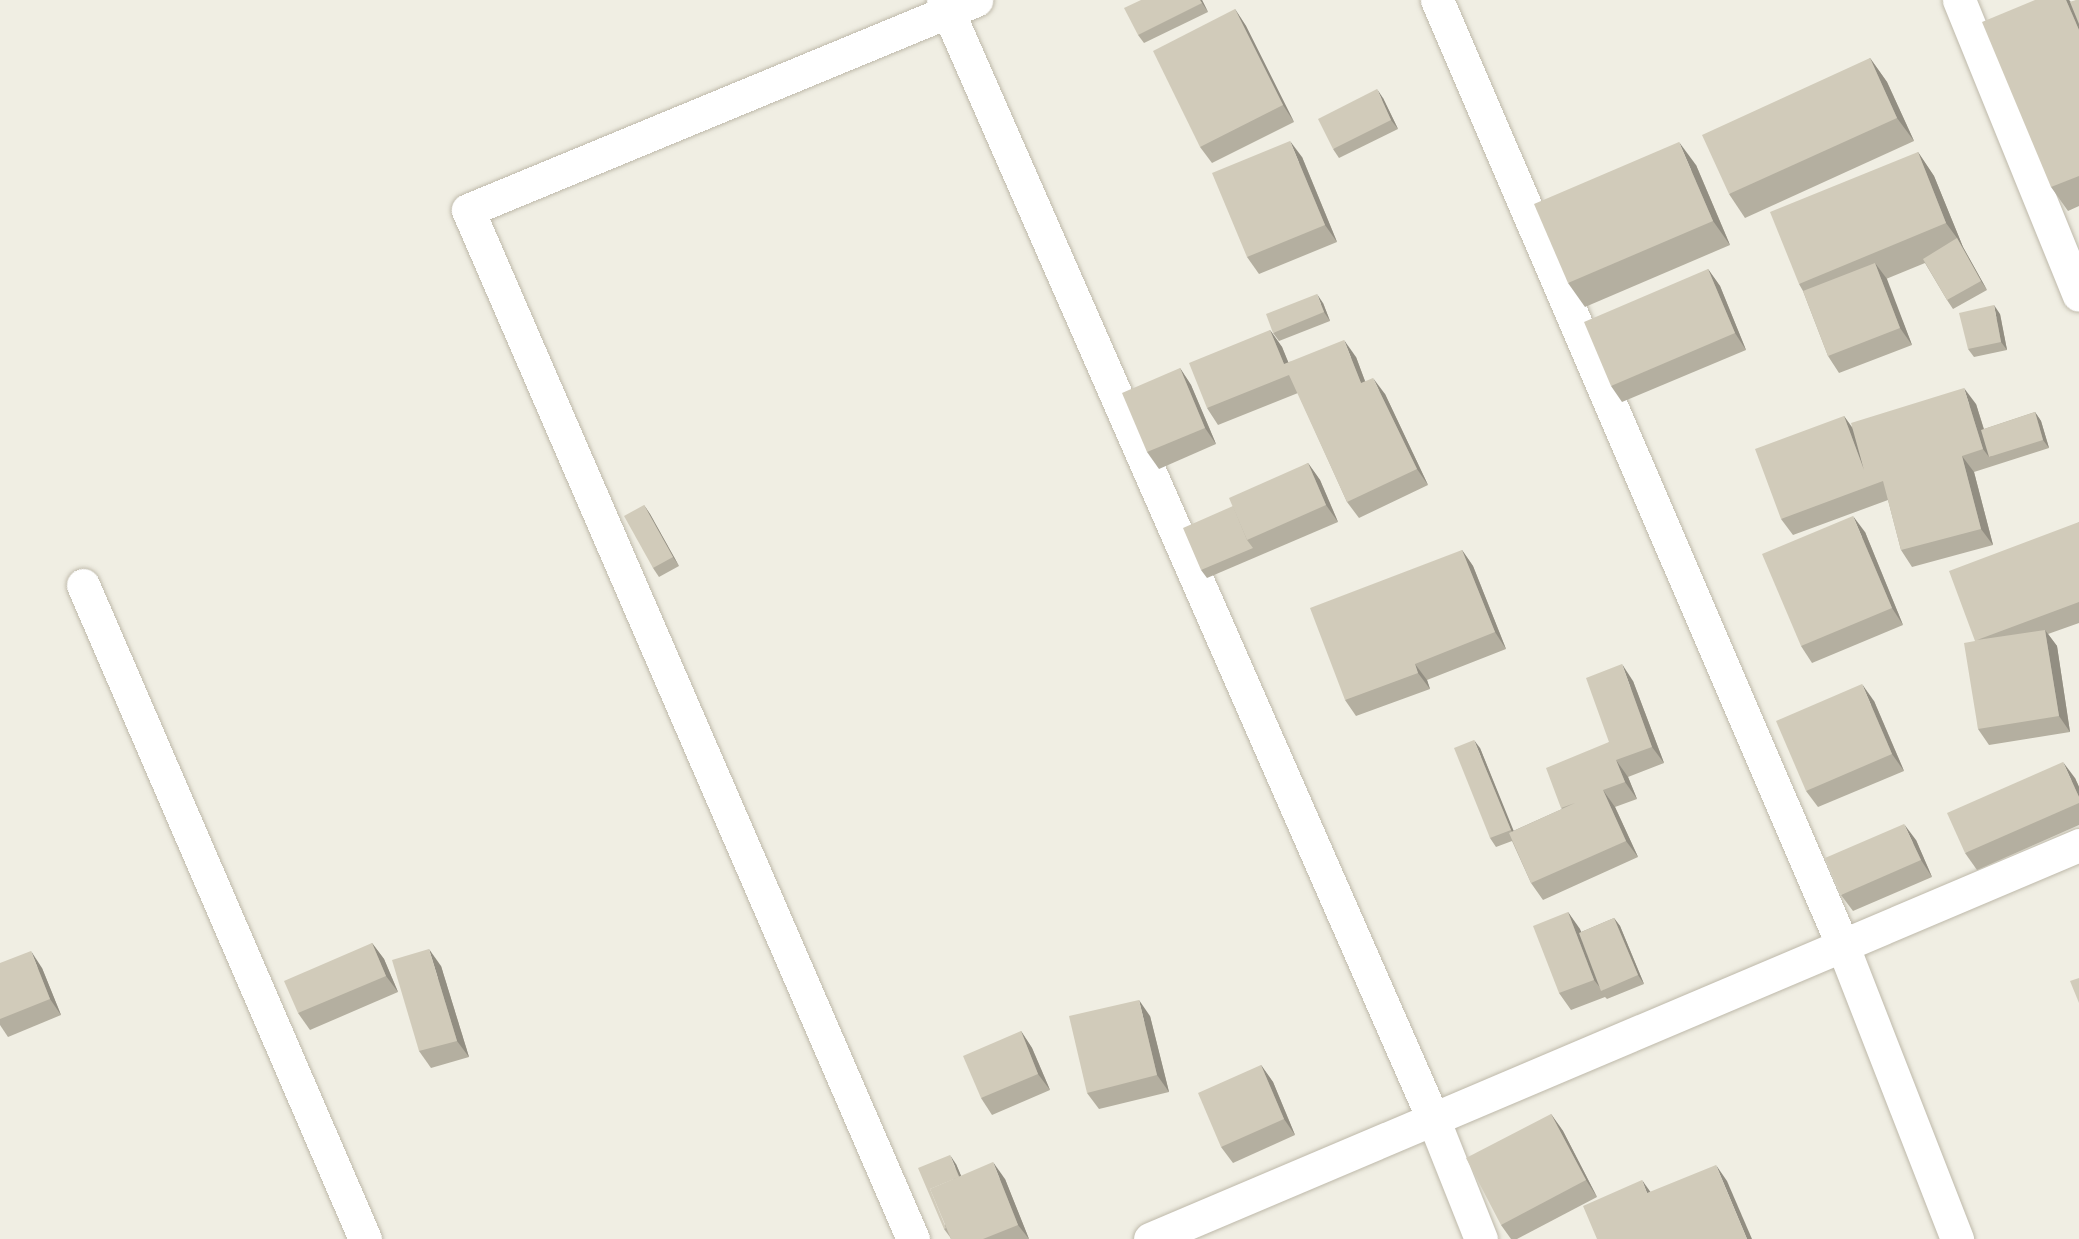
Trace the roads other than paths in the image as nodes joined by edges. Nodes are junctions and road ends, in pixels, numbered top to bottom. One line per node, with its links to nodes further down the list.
1 (1437, 0): 7 (street)
2 (1959, 0): 4 (street)
3 (956, 4): 8 (street); 10 (street)
4 (2079, 296)
5 (83, 585): 9 (street)
6 (2079, 845): 7 (street)
7 (1842, 944): 8 (street); 13 (street)
8 (1434, 1121): 11 (street); 12 (street)
9 (365, 1239)
10 (913, 1239)
11 (1150, 1239)
12 (1481, 1239)
13 (1957, 1239)

